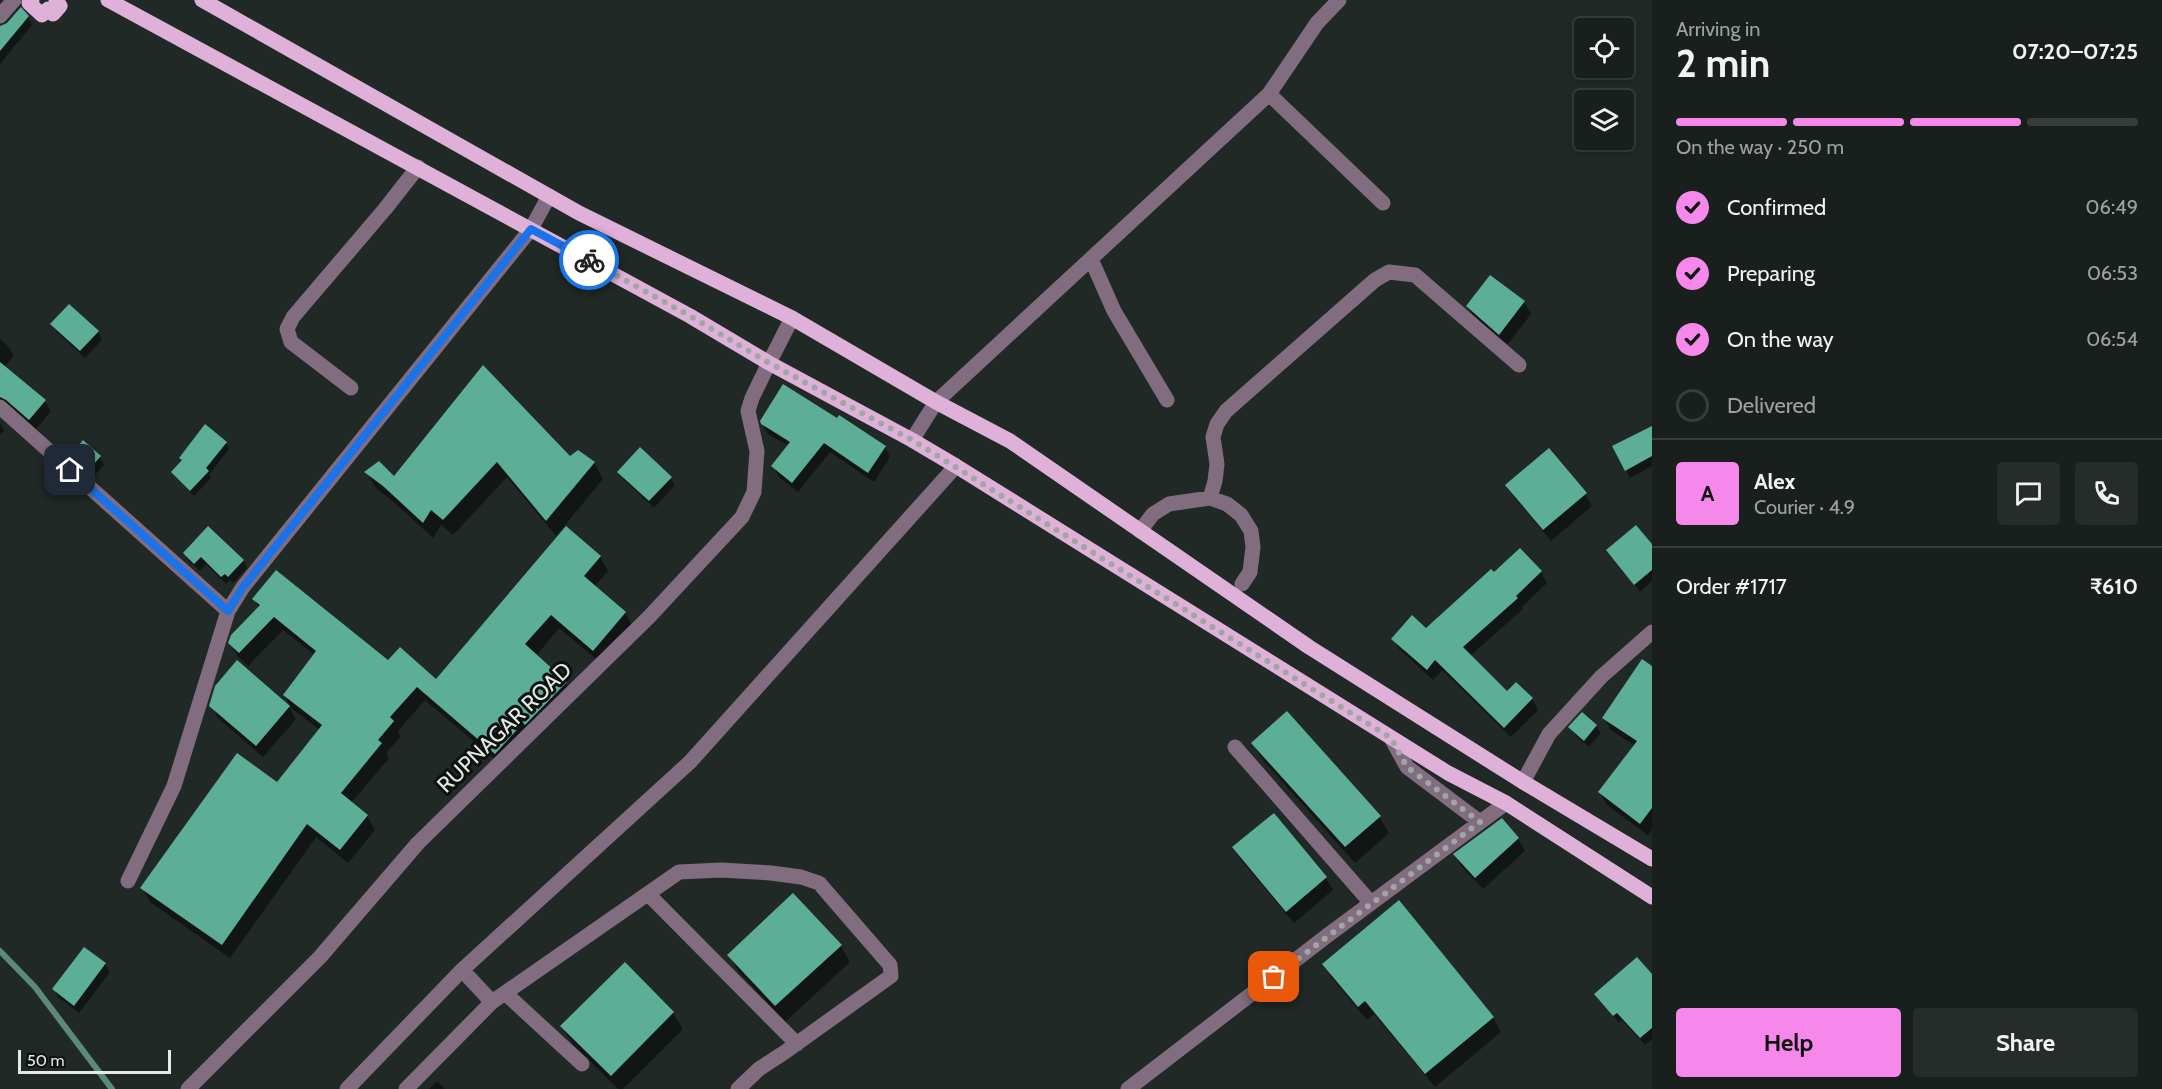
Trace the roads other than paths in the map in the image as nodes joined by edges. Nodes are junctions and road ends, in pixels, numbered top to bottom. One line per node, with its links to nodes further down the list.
1 (14, 0): 7 (street)
2 (34, 0): 3 (main road)
3 (56, 0)
4 (108, 0): 9 (main road)
5 (202, 0): 10 (main road)
6 (1339, 0): 8 (street)
7 (0, 16)
8 (1269, 94): 11 (street); 13 (street)
9 (418, 167): 12 (main road); 17 (street)
10 (549, 196): 12 (street); 14 (main road)
11 (1383, 203)
12 (531, 229): 15 (main road); 26 (street)
13 (1091, 259): 18 (street); 19 (street)
14 (792, 318): 15 (street, RUPNAGAR ROAD); 19 (main road)
15 (769, 363): 21 (main road); 43 (street, RUPNAGAR ROAD)
16 (1519, 365): 23 (street)
17 (351, 388)
18 (1167, 400)
19 (936, 402): 21 (street); 24 (main road)
20 (0, 407): 26 (street)
21 (912, 440): 22 (main road)
22 (956, 466): 28 (main road); 38 (street)
23 (1210, 498): 24 (street); 25 (street)
24 (1140, 531): 30 (main road)
25 (1242, 584)
26 (228, 611): 34 (street)
27 (1652, 632): 30 (street)
28 (1391, 738): 31 (main road); 32 (street)
29 (1235, 747): 37 (street)
30 (1523, 782): 33 (main road)
31 (1506, 803): 32 (street); 36 (main road)
32 (1480, 822): 37 (street)
33 (1652, 859)
34 (128, 881)
35 (648, 894): 39 (street); 41 (street); 41 (street)
36 (1652, 897)
37 (1371, 903): 47 (street)
38 (462, 970): 40 (street); 44 (street)
39 (505, 993): 40 (street); 42 (street)
40 (492, 1002): 45 (street)
41 (797, 1044): 46 (street)
42 (582, 1064)
43 (188, 1089)
44 (346, 1089)
45 (406, 1089)
46 (738, 1089)
47 (1128, 1089)

